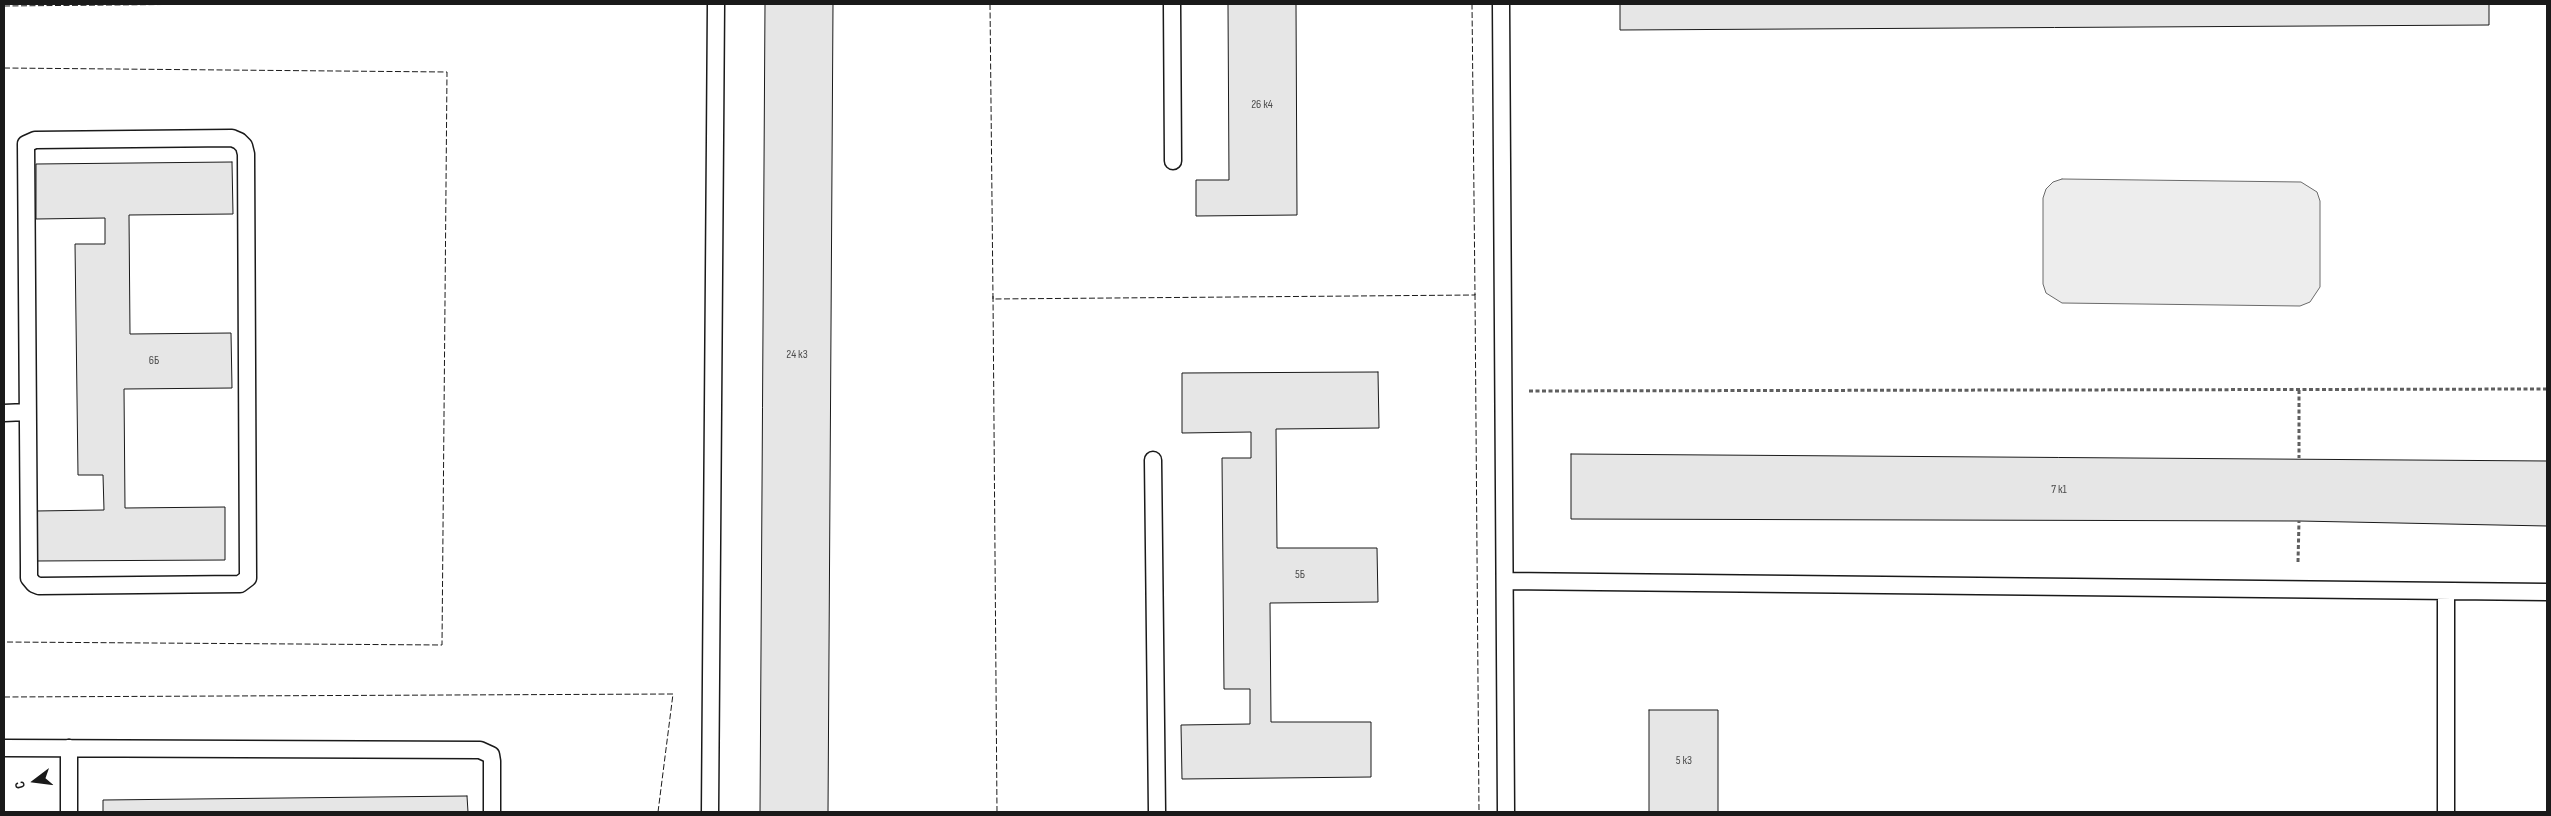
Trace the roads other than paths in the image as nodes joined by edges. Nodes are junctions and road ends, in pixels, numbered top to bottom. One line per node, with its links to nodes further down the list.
1 (716, 4): 15 (lane)
2 (1172, 4): 4 (lane)
3 (1501, 4): 8 (lane)
4 (1173, 161)
5 (4, 412): 6 (lane)
6 (27, 412): 6 (lane)
7 (1154, 460): 16 (lane)
8 (1505, 580): 9 (lane); 17 (lane)
9 (2446, 591): 10 (lane); 18 (lane)
10 (2547, 592)
11 (4, 748): 12 (lane)
12 (69, 748): 13 (lane); 14 (lane)
13 (69, 812)
14 (492, 812)
15 (710, 812)
16 (1157, 812)
17 (1506, 812)
18 (2446, 812)

